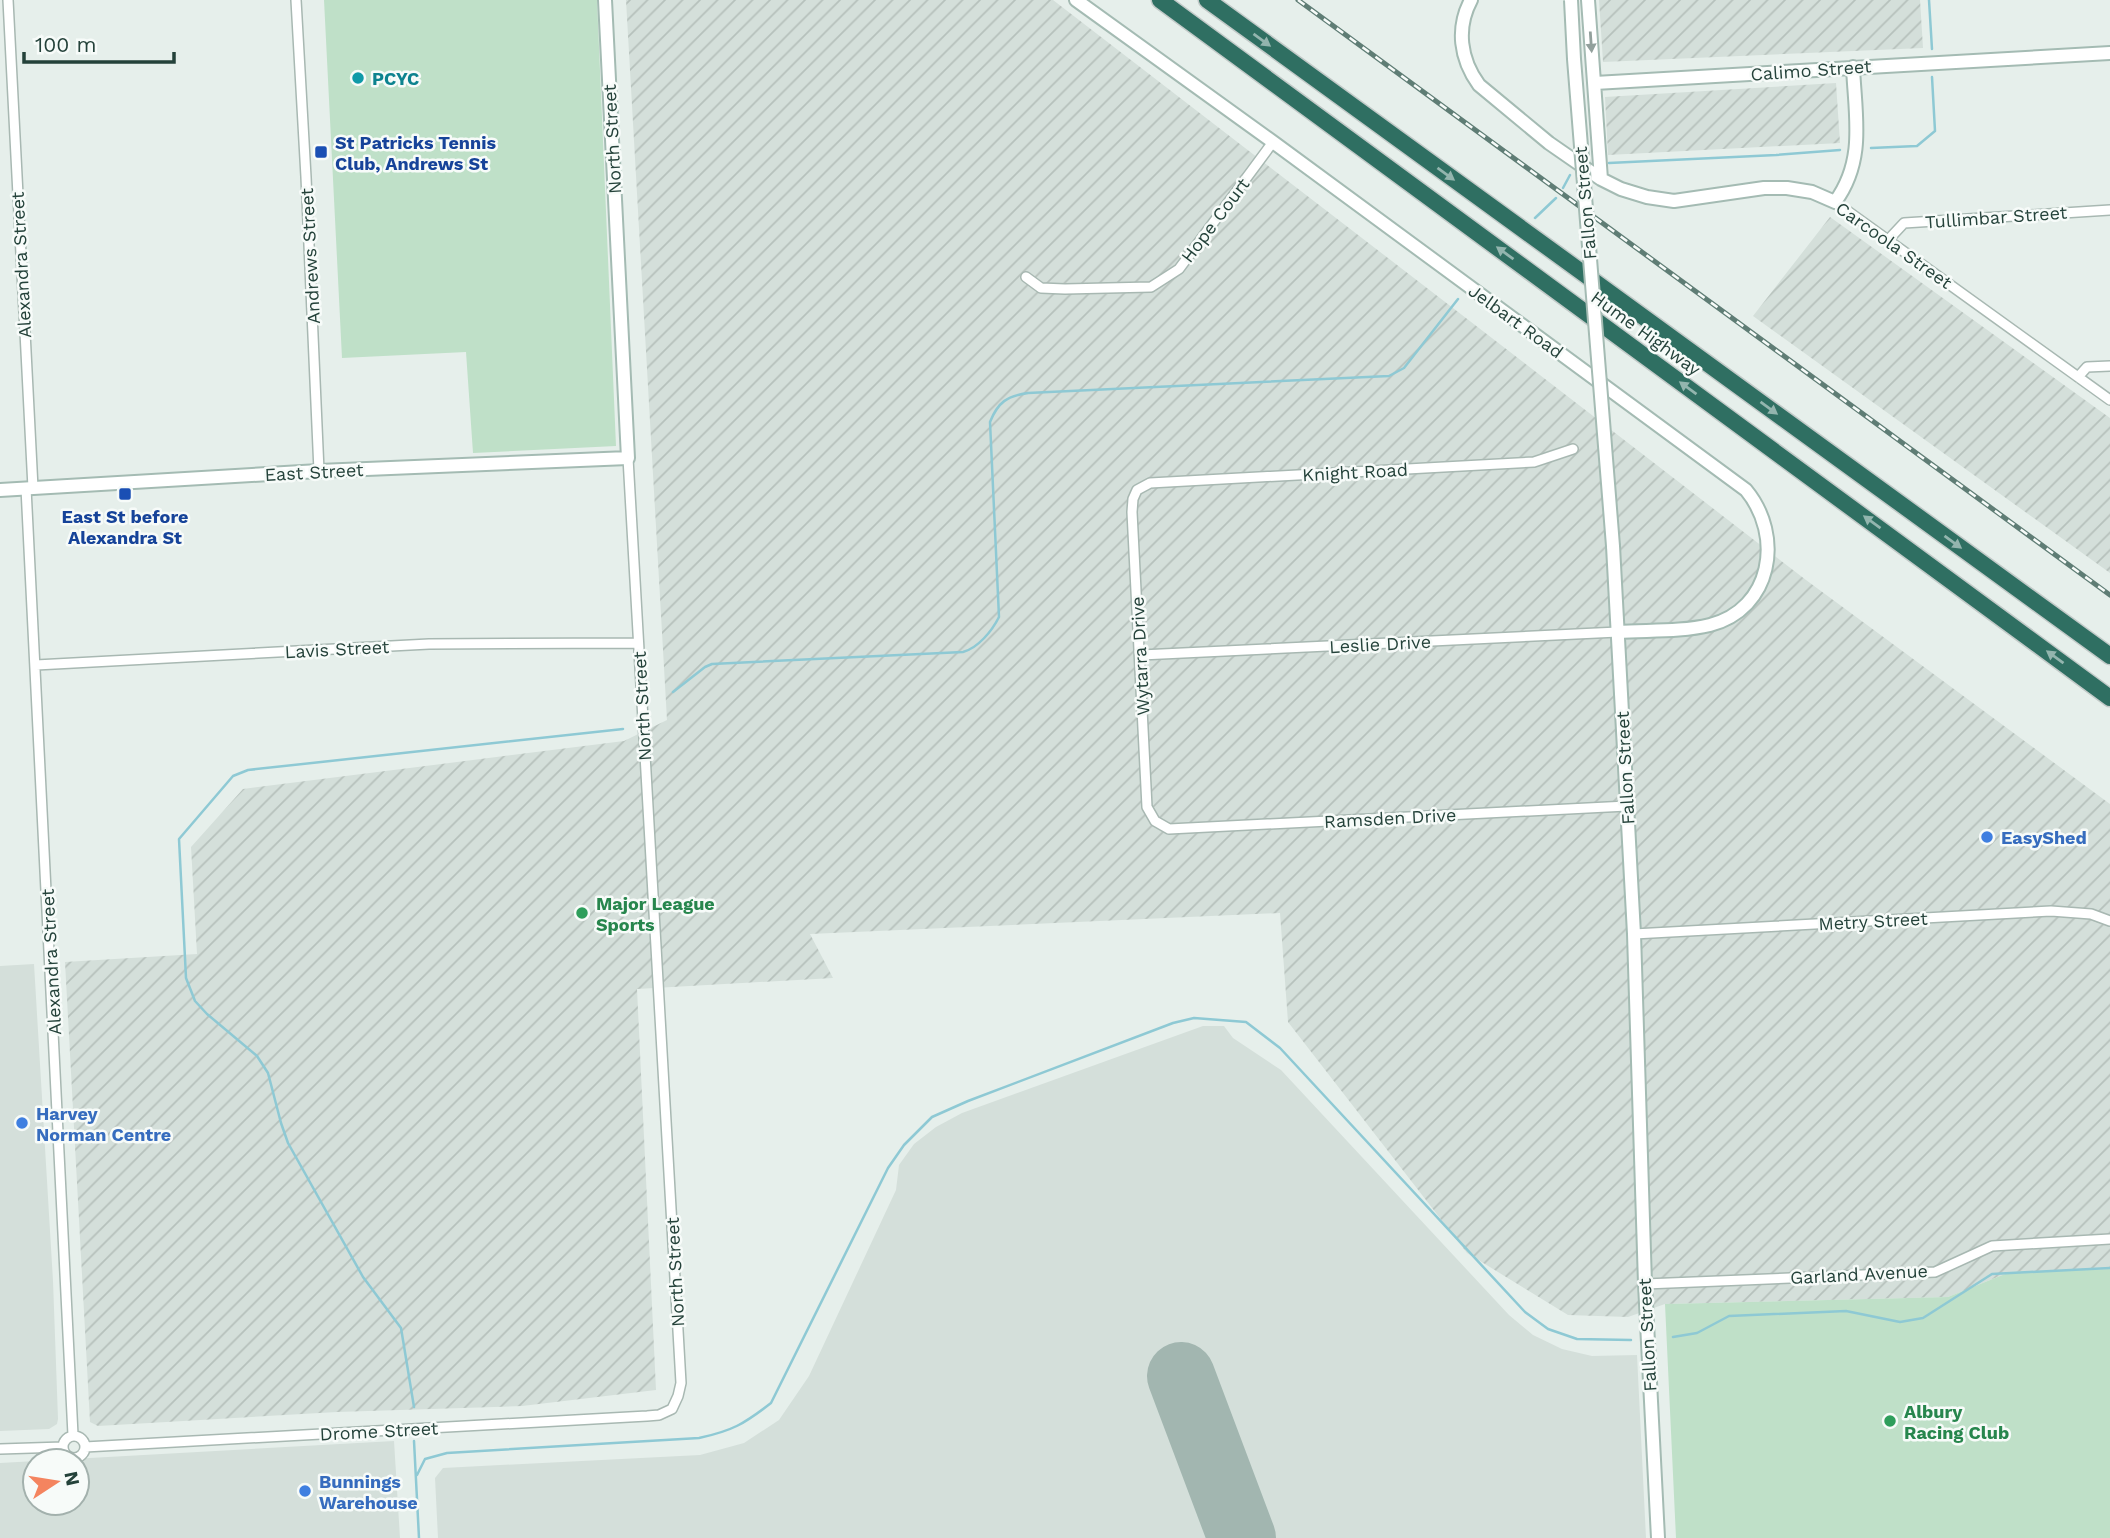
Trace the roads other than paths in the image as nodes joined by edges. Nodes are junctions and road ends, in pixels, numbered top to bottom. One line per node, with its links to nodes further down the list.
1 (8, 0): 25 (street, Alexandra Street)
2 (296, 0): 24 (street, Andrews Street)
3 (605, 0): 23 (street, North Street)
4 (1076, 0): 13 (street, Jelbart Road)
5 (1160, 0): 33 (highway, Hume Highway, one-way to 5)
6 (1207, 0): 31 (highway, Hume Highway, one-way to 31)
7 (1471, 0): 14 (street, Carcoola Street)
8 (1571, 0): 28 (street, Fallon Street, bridge)
9 (1588, 0): 12 (street, one-way to 12)
10 (2110, 52): 11 (street, Calimo Street)
11 (1853, 67): 12 (street, Calimo Street); 15 (street)
12 (1595, 83): 14 (street)
13 (1273, 142): 18 (street, Hope Court); 28 (street, Jelbart Road)
14 (1601, 179): 15 (street, Carcoola Street)
15 (1835, 202): 17 (street, Carcoola Street)
16 (2110, 210): 17 (street, Tullimbar Street)
17 (1889, 239): 20 (street, Carcoola Street)
18 (1026, 277)
19 (2110, 366): 20 (street)
20 (2078, 377): 21 (street, Carcoola Street)
21 (2110, 400)
22 (1573, 449): 27 (street, Knight Road)
23 (628, 457): 24 (street, East Street); 29 (street, North Street)
24 (319, 471): 25 (street, East Street)
25 (29, 488): 26 (street, East Street); 32 (street, Alexandra Street)
26 (0, 489)
27 (1137, 489): 30 (street, Wytarra Drive)
28 (1618, 632): 30 (street, Leslie Drive); 34 (street, Fallon Street)
29 (638, 643): 32 (street, Lavis Street); 40 (street, North Street)
30 (1141, 656): 35 (street, Wytarra Drive)
31 (2110, 656)
32 (36, 665): 41 (street, Alexandra Street)
33 (2110, 698)
34 (1627, 806): 35 (street, Ramsden Drive); 37 (street, Fallon Street)
35 (1155, 821)
36 (2110, 921): 37 (street, Metry Street)
37 (1634, 934): 39 (street, Fallon Street)
38 (2110, 1240): 39 (street, Garland Avenue)
39 (1645, 1284): 46 (street, Fallon Street)
40 (672, 1409): 43 (street, Drome Street)
41 (74, 1435): 42 (street); 43 (street)
42 (63, 1447)
43 (85, 1447)
44 (21, 1448): 45 (street)
45 (0, 1449)
46 (1658, 1538)

